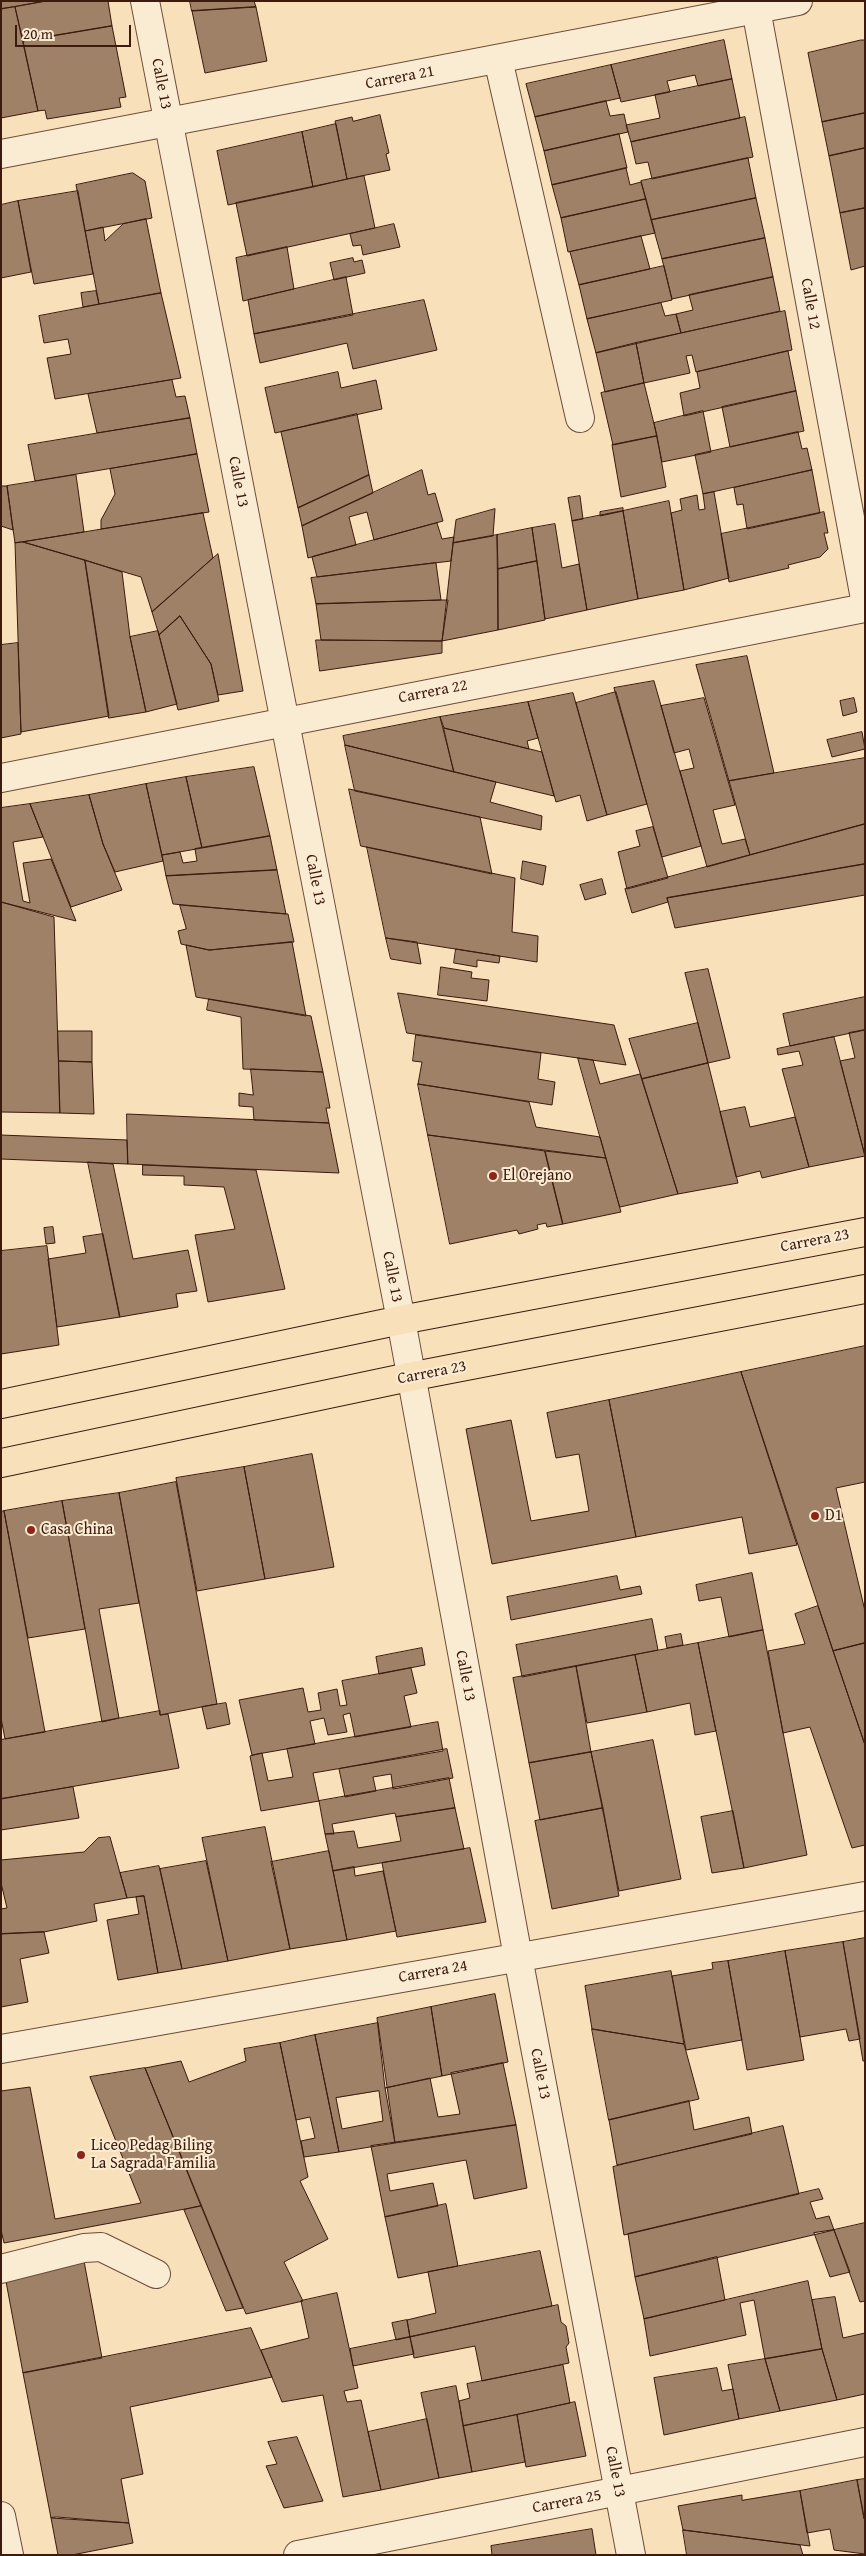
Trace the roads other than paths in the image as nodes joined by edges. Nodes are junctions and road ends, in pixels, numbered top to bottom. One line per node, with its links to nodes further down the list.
1 (145, 1): 5 (street, Calle 13)
2 (798, 1): 3 (street, Carrera 21)
3 (756, 10): 4 (street, Carrera 21); 8 (street, Calle 12)
4 (498, 59): 5 (street, Carrera 21); 7 (street)
5 (168, 122): 6 (street, Carrera 21); 10 (street, Calle 13)
6 (1, 154)
7 (580, 418)
8 (865, 599)
9 (865, 608): 10 (street, Carrera 22)
10 (284, 721): 11 (street, Carrera 22); 14 (street, Calle 13)
11 (1, 778)
12 (865, 1232): 14 (main road, Carrera 23)
13 (865, 1289): 15 (main road, Carrera 23)
14 (401, 1320): 15 (street, Calle 13); 16 (main road, Carrera 23)
15 (409, 1377): 17 (main road, Carrera 23); 19 (street, Calle 13)
16 (1, 1404)
17 (1, 1463)
18 (865, 1896): 19 (street, Carrera 24)
19 (518, 1957): 20 (street, Carrera 24); 24 (street, Calle 13)
20 (1, 2049)
21 (1, 2269): 22 (street)
22 (156, 2274)
23 (865, 2442): 24 (street, Carrera 25)
24 (619, 2492): 27 (street, Carrera 25); 28 (street, Calle 13)
25 (1, 2516): 26 (street)
26 (9, 2555)
27 (298, 2555)
28 (631, 2555)

